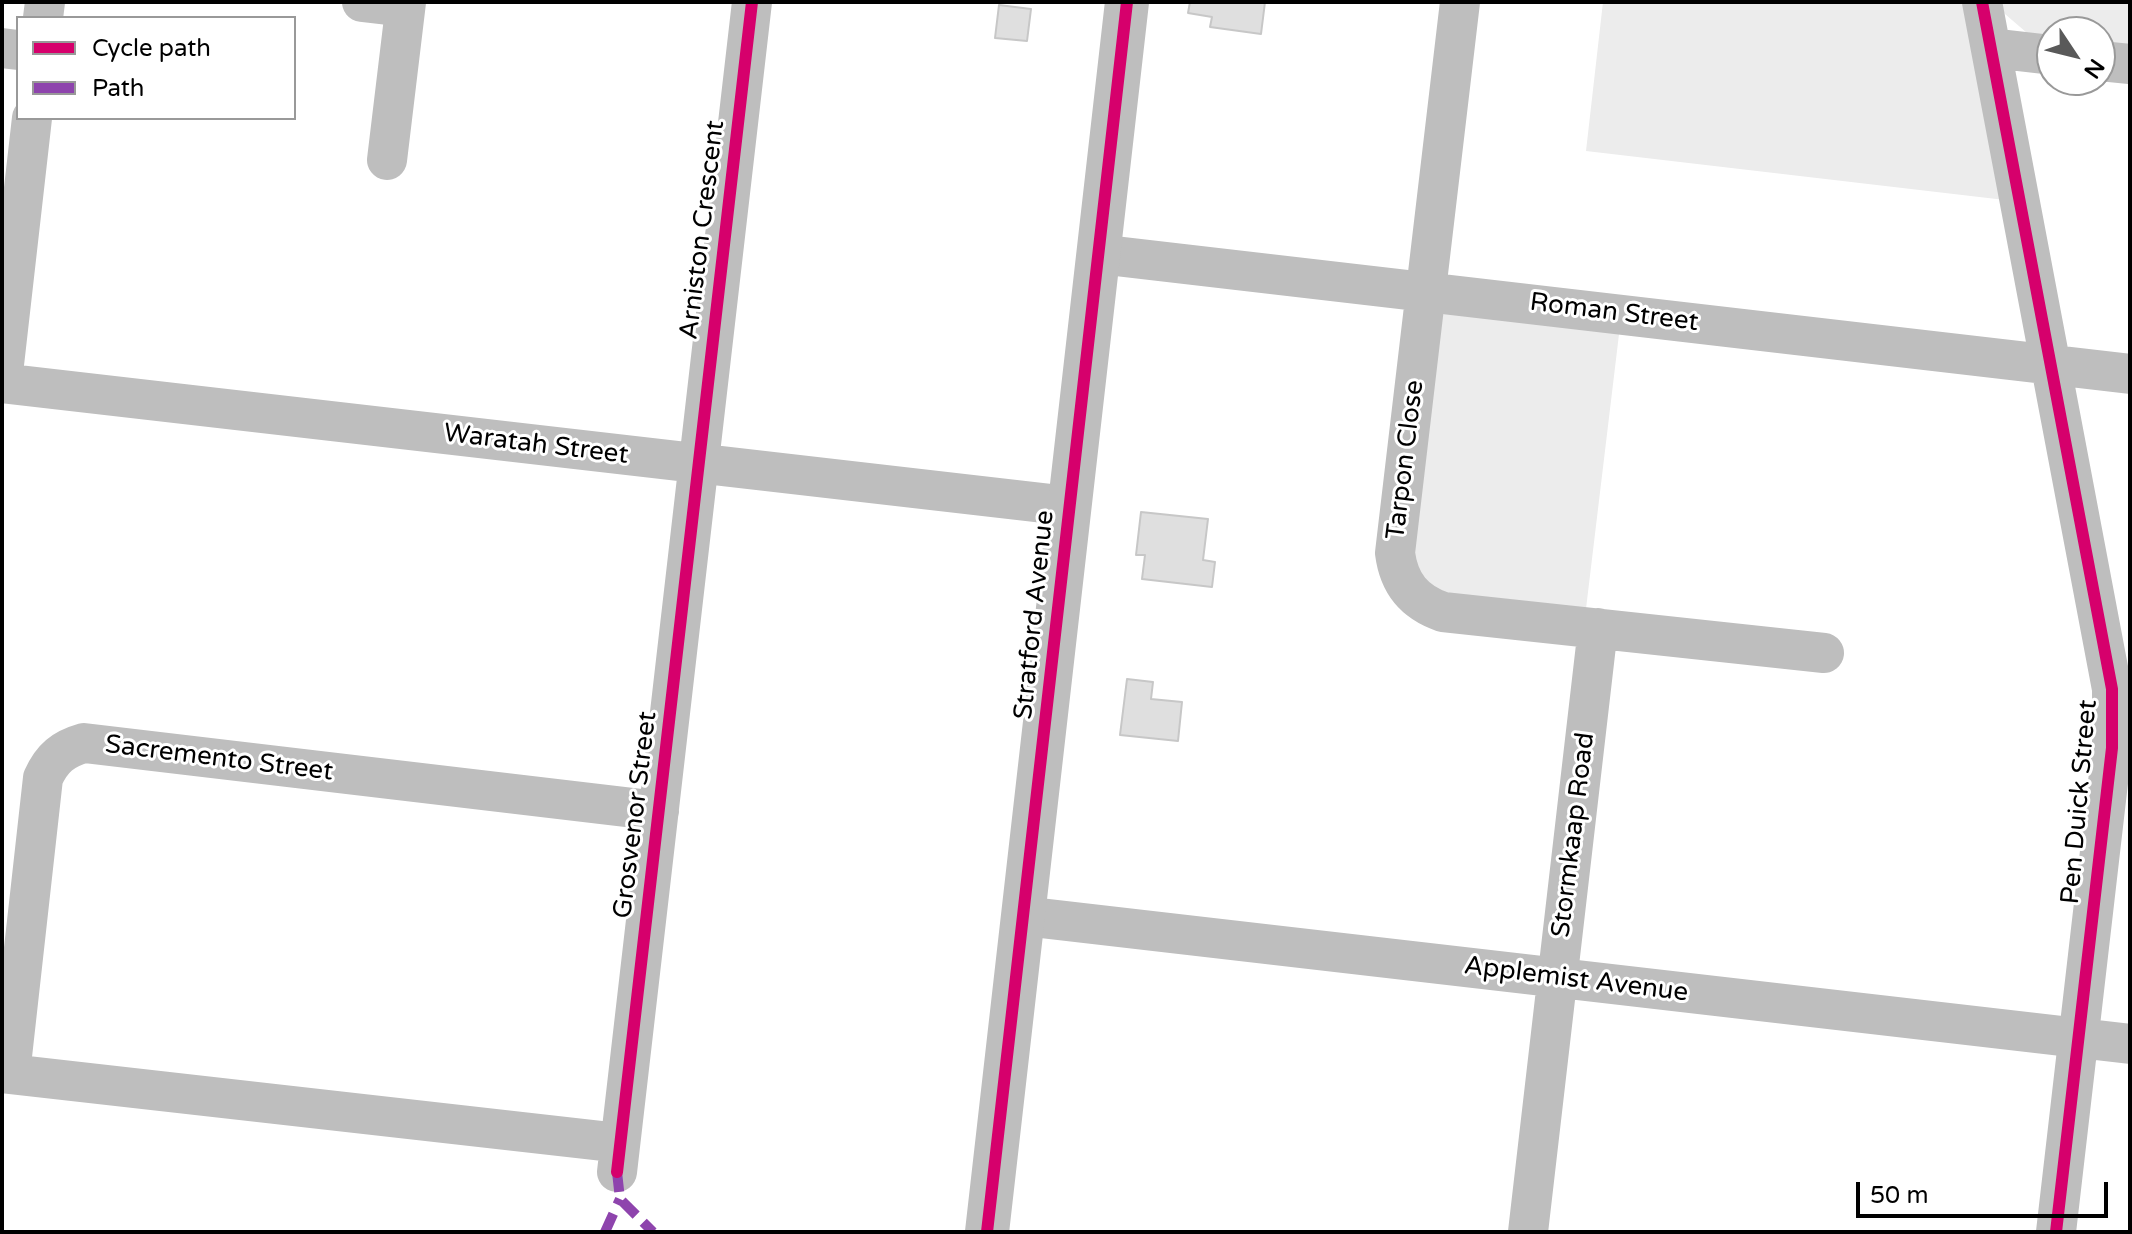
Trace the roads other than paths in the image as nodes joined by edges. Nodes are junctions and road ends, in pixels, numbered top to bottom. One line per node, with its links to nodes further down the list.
1 (362, 2): 6 (street)
2 (752, 2): 16 (street, Arniston Crescent)
3 (1127, 2): 11 (street, Stratford Avenue)
4 (1460, 2): 12 (street, Tarpon Close)
5 (1982, 2): 7 (street, Pen Duick Street)
6 (405, 4): 10 (street)
7 (1991, 48): 8 (street); 13 (street, Pen Duick Street)
8 (2036, 53)
9 (32, 120): 15 (street)
10 (387, 160)
11 (1098, 254): 12 (street, Roman Street); 17 (street, Stratford Avenue)
12 (1426, 290): 13 (street, Roman Street); 18 (street, Tarpon Close)
13 (2051, 364): 14 (street, Roman Street); 20 (street, Pen Duick Street)
14 (2130, 374)
15 (2, 383): 16 (street, Waratah Street)
16 (699, 463): 17 (street, Waratah Street); 21 (street, Grosvenor Street)
17 (1069, 506): 22 (street, Stratford Avenue)
18 (1598, 628): 19 (street, Tarpon Close); 23 (street, Stormkaap Road)
19 (1824, 653)
20 (2121, 690): 24 (street, Pen Duick Street)
21 (659, 811): 26 (street, Sacremento Street); 26 (street, Grosvenor Street)
22 (1023, 916): 23 (street, Applemist Avenue); 27 (street, Stratford Avenue)
23 (1558, 978): 24 (street, Applemist Avenue); 28 (street, Stormkaap Road)
24 (2079, 1038): 25 (street, Applemist Avenue); 29 (street, Pen Duick Street)
25 (2130, 1044)
26 (6, 1074)
27 (987, 1232)
28 (1528, 1232)
29 (2056, 1232)

